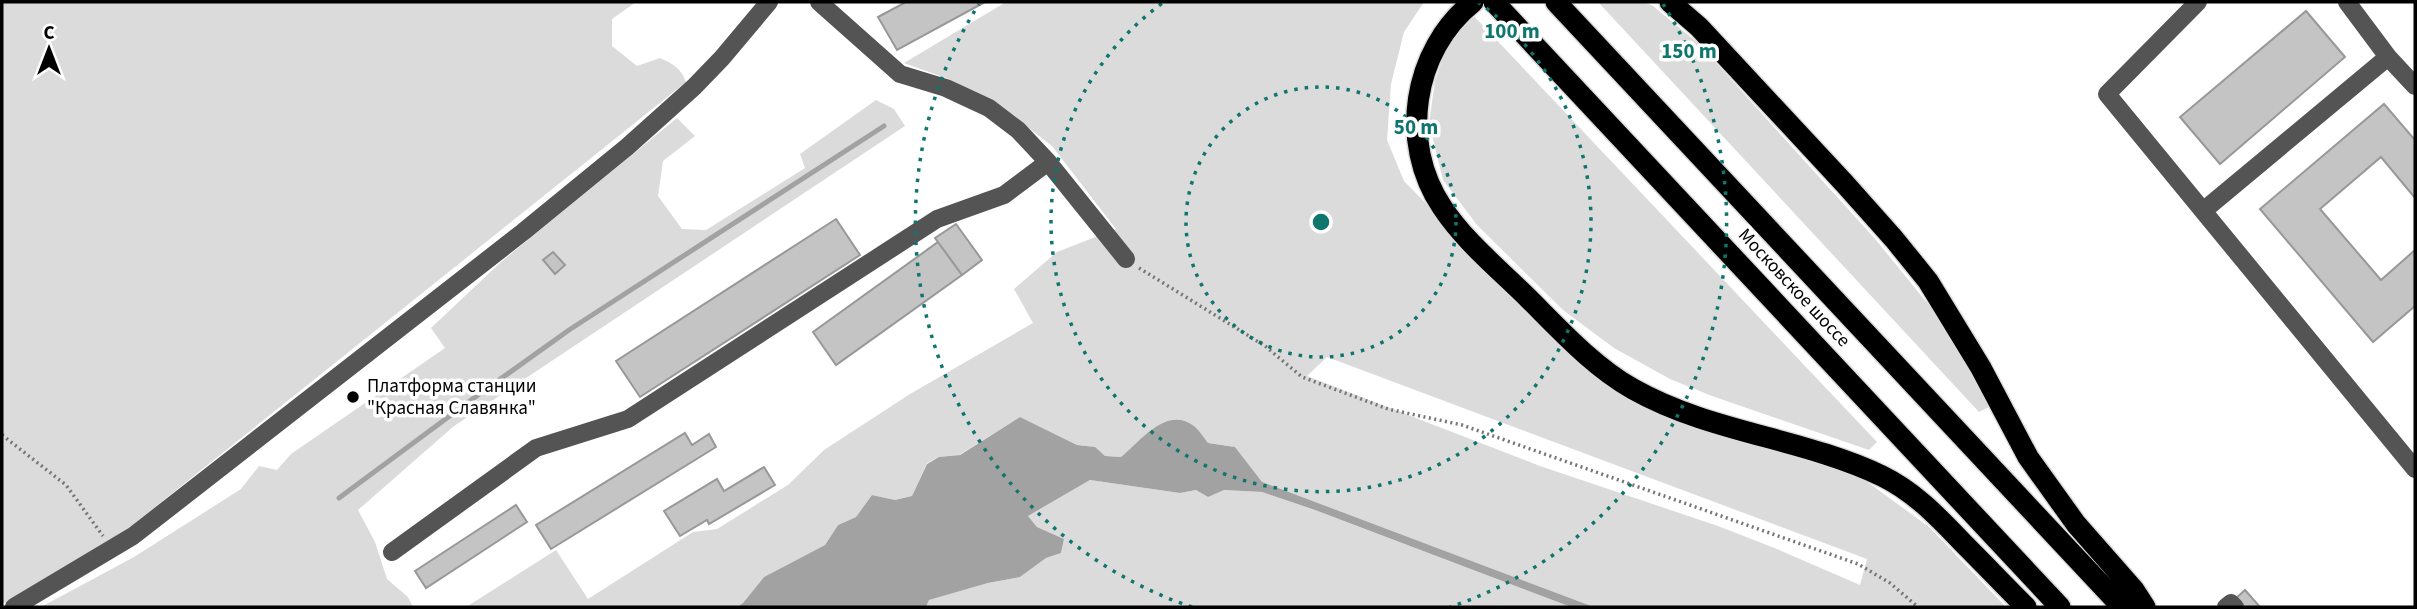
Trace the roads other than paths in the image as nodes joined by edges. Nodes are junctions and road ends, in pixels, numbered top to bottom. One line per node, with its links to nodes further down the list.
1 (769, 2): 16 (street)
2 (820, 2): 11 (street)
3 (1473, 2): 17 (highway)
4 (1494, 2): 18 (highway, Московское шоссе)
5 (1556, 2): 19 (highway, Московское шоссе)
6 (1670, 2): 20 (highway)
7 (2198, 2): 12 (street)
8 (2347, 2): 9 (street)
9 (2388, 57): 10 (street); 12 (street)
10 (2415, 86)
11 (1048, 162): 13 (street); 15 (street)
12 (2203, 211): 14 (street)
13 (1126, 260)
14 (2415, 469)
15 (392, 552)
16 (14, 607)
17 (2026, 607)
18 (2060, 607)
19 (2122, 607)
20 (2145, 607)
21 (2226, 607): 22 (street)
22 (2235, 607)

